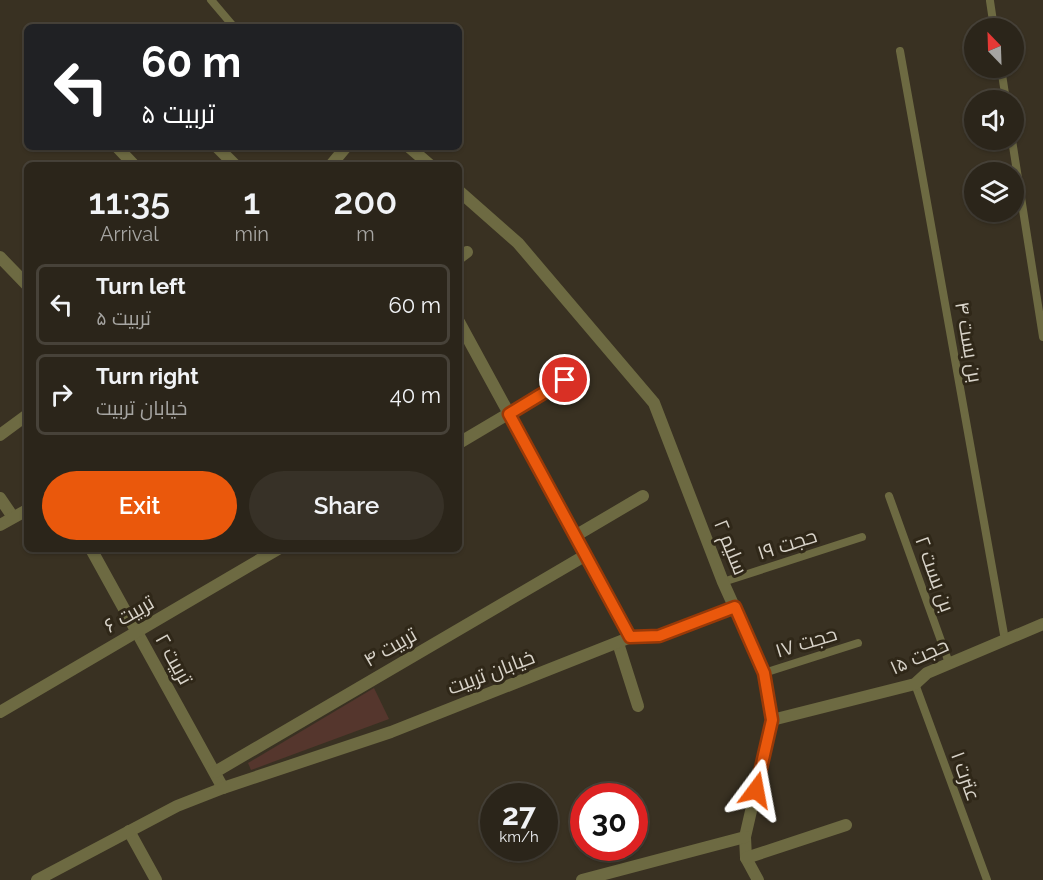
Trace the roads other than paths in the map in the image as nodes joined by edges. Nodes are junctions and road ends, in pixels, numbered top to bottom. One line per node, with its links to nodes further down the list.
1 (211, 0): 4 (lane)
2 (990, 1): 3 (lane)
3 (993, 18)
4 (231, 24)
5 (900, 51): 41 (lane, بن بست ۴)
6 (120, 150): 11 (street)
7 (220, 150): 12 (street)
8 (344, 150): 13 (street)
9 (412, 150): 14 (street)
10 (1014, 150): 19 (lane)
11 (131, 162)
12 (232, 162)
13 (334, 162)
14 (426, 162)
15 (462, 194): 36 (street, سلیم ۲)
16 (0, 257): 17 (street)
17 (24, 282)
18 (462, 328): 21 (street)
19 (1043, 337)
20 (565, 380): 21 (street)
21 (509, 414): 24 (street); 31 (street)
22 (24, 417): 23 (street)
23 (0, 435)
24 (462, 441)
25 (643, 496): 31 (street)
26 (889, 496): 44 (lane, بن بست ۲)
27 (0, 498): 29 (street)
28 (24, 512): 29 (street)
29 (14, 517): 30 (street)
30 (0, 525)
31 (575, 536): 35 (street)
32 (862, 537): 36 (lane, حجت ۱۹)
33 (93, 552): 39 (street, تربیت ۲)
34 (273, 552): 39 (street, تربیت ۶)
35 (586, 555): 40 (street); 50 (street, تربیت ۴)
36 (723, 582): 37 (street, سلیم ۲)
37 (735, 607): 40 (street); 45 (street, سلیم ۲)
38 (1043, 624): 41 (street, حجت ۱۵)
39 (137, 632): 48 (street, تربیت ۶); 50 (street, تربیت ۲)
40 (630, 637): 42 (street, خیابان تربیت)
41 (1005, 640): 44 (street, حجت ۱۵)
42 (618, 643): 47 (street); 51 (street, خیابان تربیت)
43 (858, 643): 45 (lane, حجت ۱۷)
44 (949, 663): 46 (street, حجت ۱۵)
45 (764, 673): 49 (street, سلیم ۲)
46 (915, 684): 49 (street, حجت ۱۵); 60 (lane, عترت ۱)
47 (638, 706)
48 (0, 712)
49 (772, 720): 54 (street, سلیم ۲)
50 (215, 772): 51 (street, تربیت ۲)
51 (223, 788): 53 (street, خیابان تربیت)
52 (846, 825): 55 (street)
53 (129, 831): 56 (street, خیابان تربیت); 57 (street)
54 (745, 837): 55 (street, سلیم ۲); 58 (street)
55 (746, 858): 59 (street, سلیم ۲)
56 (37, 880)
57 (156, 880)
58 (582, 880)
59 (758, 880)
60 (987, 880)

